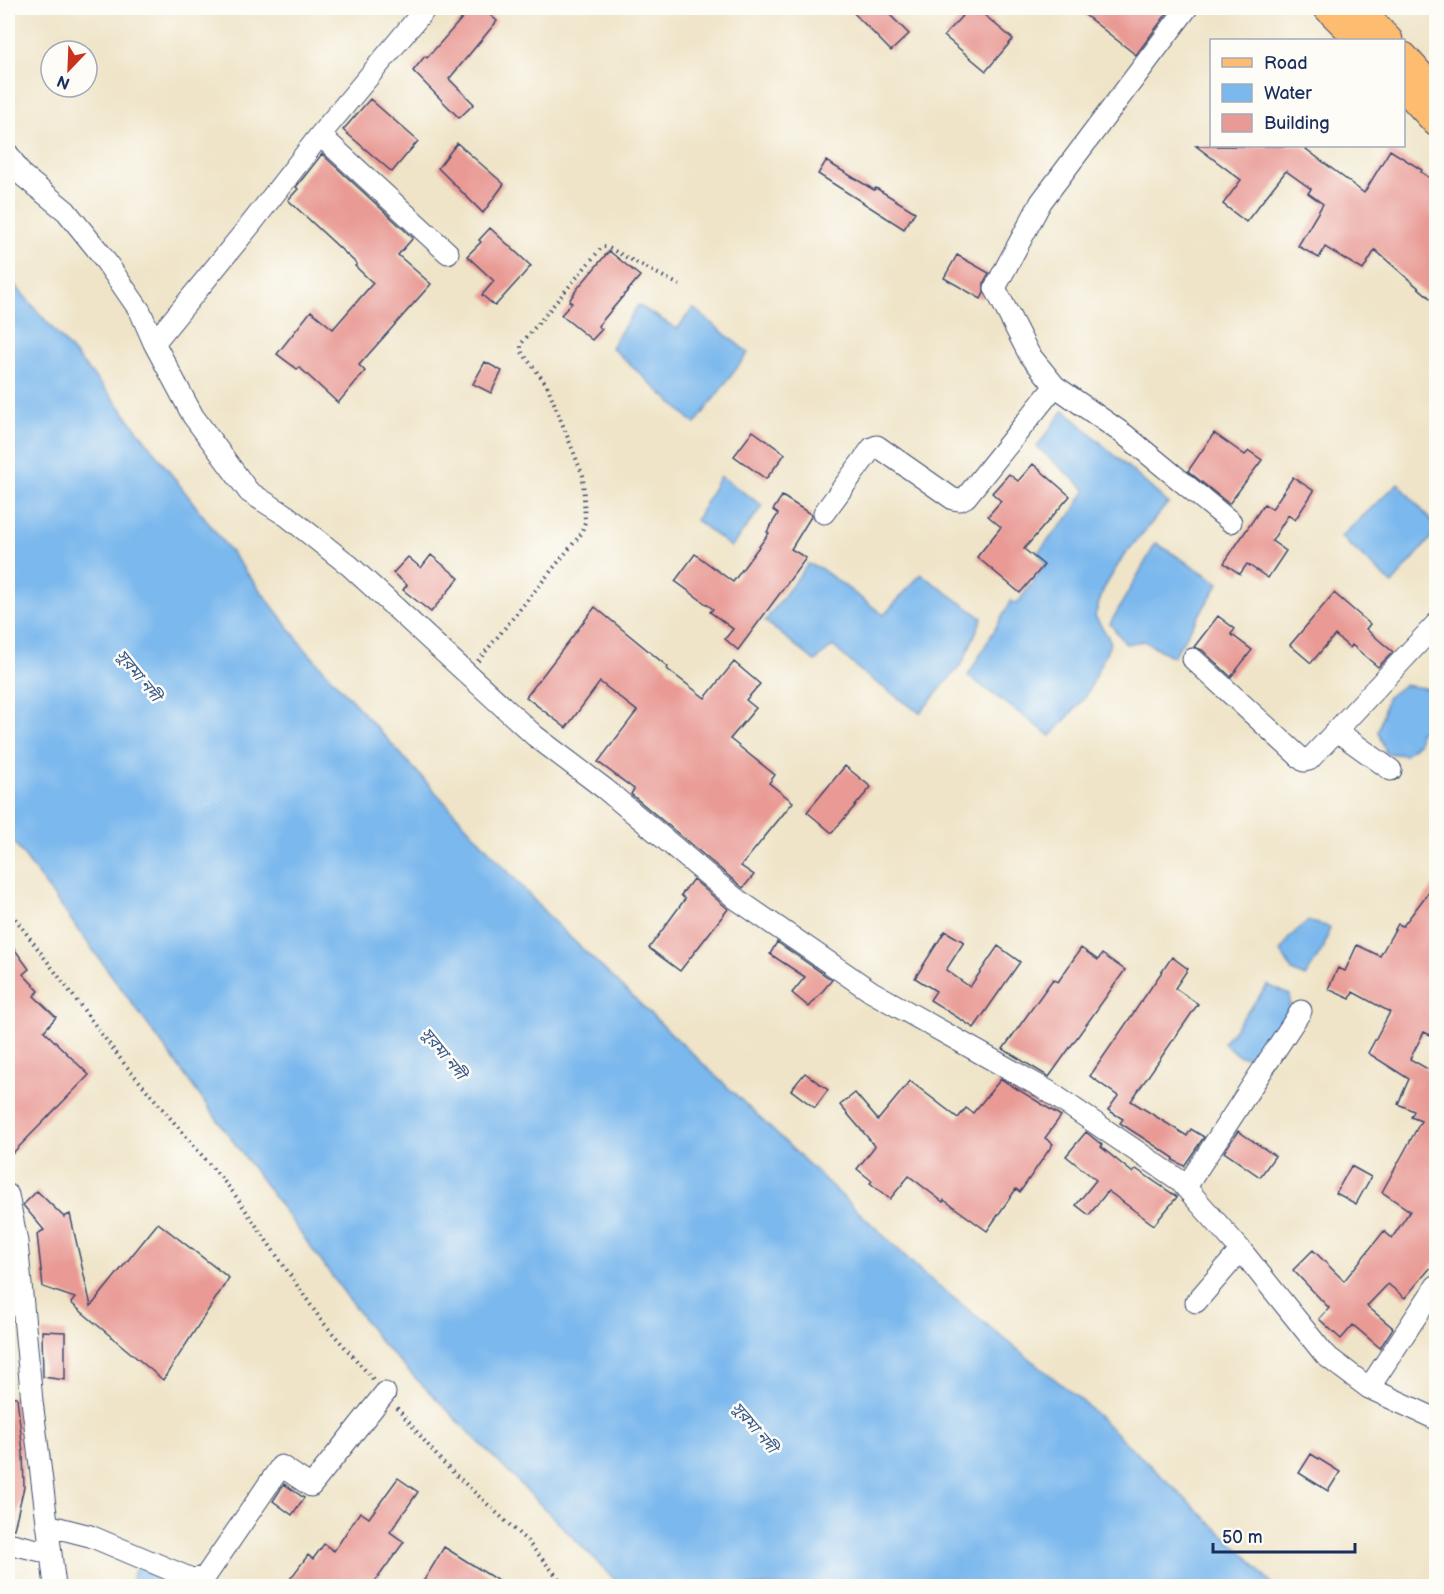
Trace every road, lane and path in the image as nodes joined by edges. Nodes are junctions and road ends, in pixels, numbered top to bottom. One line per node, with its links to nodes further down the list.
1 (426, 8): 11 (street)
2 (1187, 8): 16 (street)
3 (1327, 8): 5 (main road)
4 (1359, 8): 6 (main road)
5 (1358, 39)
6 (1388, 39)
7 (1405, 57): 9 (main road)
8 (1405, 89): 10 (main road)
9 (1437, 92)
10 (1437, 123)
11 (320, 135): 13 (street); 15 (street)
12 (8, 154): 15 (street)
13 (448, 254)
14 (683, 287): 21 (path)
15 (154, 343): 21 (street)
16 (1055, 386): 17 (street); 18 (street)
17 (824, 513)
18 (1231, 522)
19 (1437, 624): 22 (street)
20 (1193, 659): 22 (street)
21 (468, 673): 26 (street)
22 (1338, 732): 23 (street)
23 (1391, 770)
24 (8, 909): 32 (path)
25 (1301, 1011): 26 (street)
26 (1186, 1187): 28 (street)
27 (8, 1195): 34 (street)
28 (1241, 1250): 30 (street); 31 (street)
29 (1437, 1287): 31 (street)
30 (1196, 1302)
31 (1369, 1388): 33 (street)
32 (385, 1393): 34 (street); 38 (path)
33 (1437, 1419)
34 (48, 1526): 36 (street)
35 (8, 1543): 36 (street)
36 (50, 1553): 37 (street)
37 (55, 1587)
38 (565, 1587)

